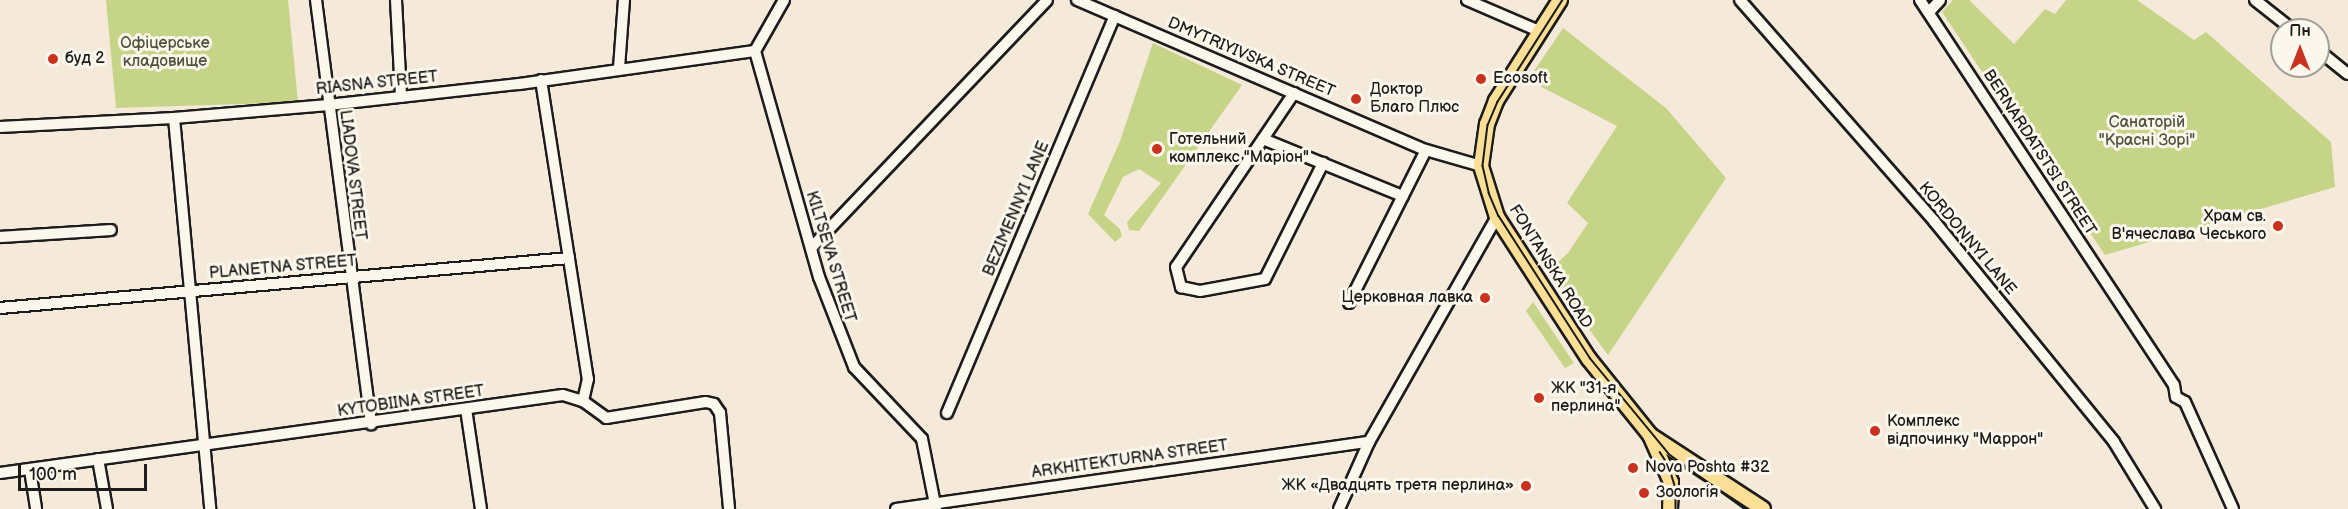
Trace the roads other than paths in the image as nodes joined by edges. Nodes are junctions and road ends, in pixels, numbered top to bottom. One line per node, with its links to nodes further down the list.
1 (316, 0): 24 (street, LIADOVA STREET)
2 (396, 0): 23 (street)
3 (624, 0): 19 (street)
4 (784, 0): 17 (street)
5 (1047, 0): 35 (street)
6 (1077, 0): 14 (street, DMYTRIYIVSKA STREET)
7 (1467, 0): 16 (street)
8 (1560, 0): 16 (main road, FONTANSKA ROAD)
9 (1740, 0): 63 (street, KORDONNYI LANE)
10 (1920, 0): 13 (street, BERNARDATSTSI STREET)
11 (1940, 0): 13 (street)
12 (2255, 0): 15 (street)
13 (1929, 12): 64 (street, BERNARDATSTSI STREET)
14 (1115, 16): 22 (street, DMYTRIYIVSKA STREET); 43 (street, BEZIMENNYI LANE)
15 (2278, 18)
16 (1539, 31): 30 (main road, FONTANSKA ROAD)
17 (755, 51): 19 (street, RIASNA STREET); 35 (street, KILTSEVA STREET)
18 (2330, 60): 20 (street)
19 (619, 68): 21 (street, RIASNA STREET)
20 (2348, 74)
21 (541, 80): 23 (street, RIASNA STREET); 36 (street)
22 (1294, 93): 27 (street); 28 (street, DMYTRIYIVSKA STREET)
23 (401, 97): 24 (street, RIASNA STREET)
24 (328, 105): 25 (street, RIASNA STREET); 37 (street, LIADOVA STREET)
25 (174, 118): 26 (street, RIASNA STREET); 38 (street)
26 (0, 127)
27 (1263, 139): 29 (street); 29 (street)
28 (1426, 150): 30 (street, DMYTRIYIVSKA STREET); 31 (street)
29 (1323, 163): 31 (street)
30 (1481, 166): 32 (main road, FONTANSKA ROAD)
31 (1402, 196): 39 (street)
32 (1497, 217): 45 (main road, FONTANSKA ROAD); 46 (street)
33 (111, 230): 34 (street)
34 (0, 237)
35 (811, 248): 53 (street, KILTSEVA STREET)
36 (568, 258): 37 (street, PLANETNA STREET); 41 (street)
37 (350, 278): 38 (street, PLANETNA STREET); 44 (street, LIADOVA STREET)
38 (187, 292): 40 (street, PLANETNA STREET); 47 (street)
39 (1349, 303)
40 (0, 308)
41 (583, 401): 42 (street, KYTOBIINA STREET); 58 (street, KYTOBIINA STREET)
42 (466, 409): 44 (street, KYTOBIINA STREET); 57 (street)
43 (946, 413)
44 (371, 424): 47 (street, KYTOBIINA STREET)
45 (1650, 435): 49 (main road); 52 (main road, FONTANSKA ROAD)
46 (1369, 442): 53 (street, ARKHITEKTURNA STREET); 60 (street)
47 (201, 447): 48 (street, KYTOBIINA STREET); 56 (street)
48 (98, 459): 50 (street, KYTOBIINA STREET); 55 (street)
49 (1691, 465): 52 (main road); 62 (main road)
50 (30, 470): 51 (street, KYTOBIINA STREET); 54 (street)
51 (0, 473)
52 (1669, 475): 61 (main road, FONTANSKA ROAD)
53 (935, 506): 59 (street, ARKHITEKTURNA STREET)
54 (36, 509)
55 (107, 509)
56 (210, 509)
57 (481, 509)
58 (729, 509)
59 (896, 509)
60 (1339, 509)
61 (1670, 509)
62 (1763, 509)
63 (2155, 509)
64 (2233, 509)

